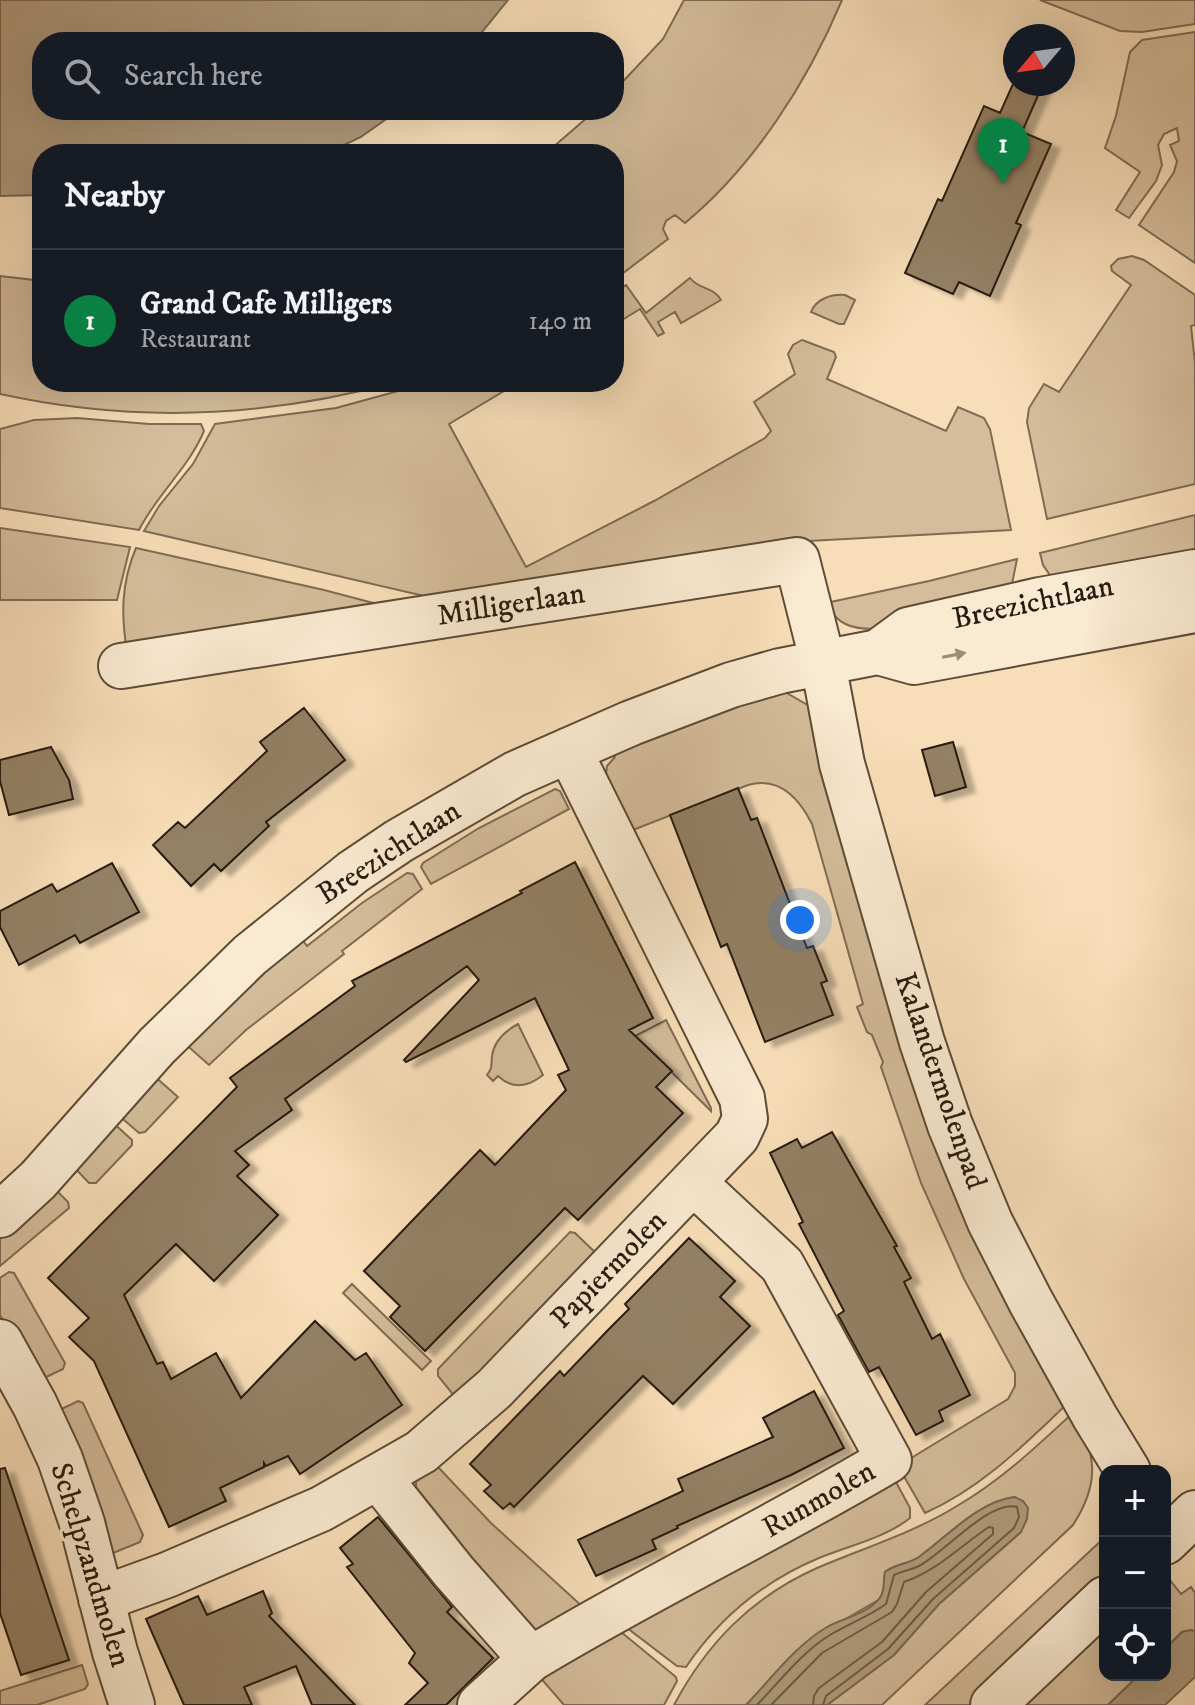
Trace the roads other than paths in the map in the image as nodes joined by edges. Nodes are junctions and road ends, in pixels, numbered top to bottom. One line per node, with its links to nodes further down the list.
1 (1195, 572): 3 (street, Breezichtlaan)
2 (1195, 610): 3 (street, Breezichtlaan, one-way to 2)
3 (878, 652): 4 (street, Breezichtlaan)
4 (823, 663): 5 (street, Milligerlaan); 6 (street, Breezichtlaan); 10 (street, Kalandermolenpad)
5 (121, 666)
6 (569, 750): 7 (street, Papiermolen); 8 (street, Breezichtlaan)
7 (693, 1182): 11 (street, Papiermolen); 14 (street, Runmolen)
8 (0, 1215)
9 (0, 1342): 12 (street, Schelpzandmolen)
10 (1124, 1465)
11 (379, 1478): 12 (street, Papiermolen); 14 (street)
12 (101, 1599): 15 (street, Schelpzandmolen)
13 (1099, 1605): 17 (street)
14 (531, 1659): 16 (street, Runmolen)
15 (132, 1705)
16 (480, 1705)
17 (993, 1705)

